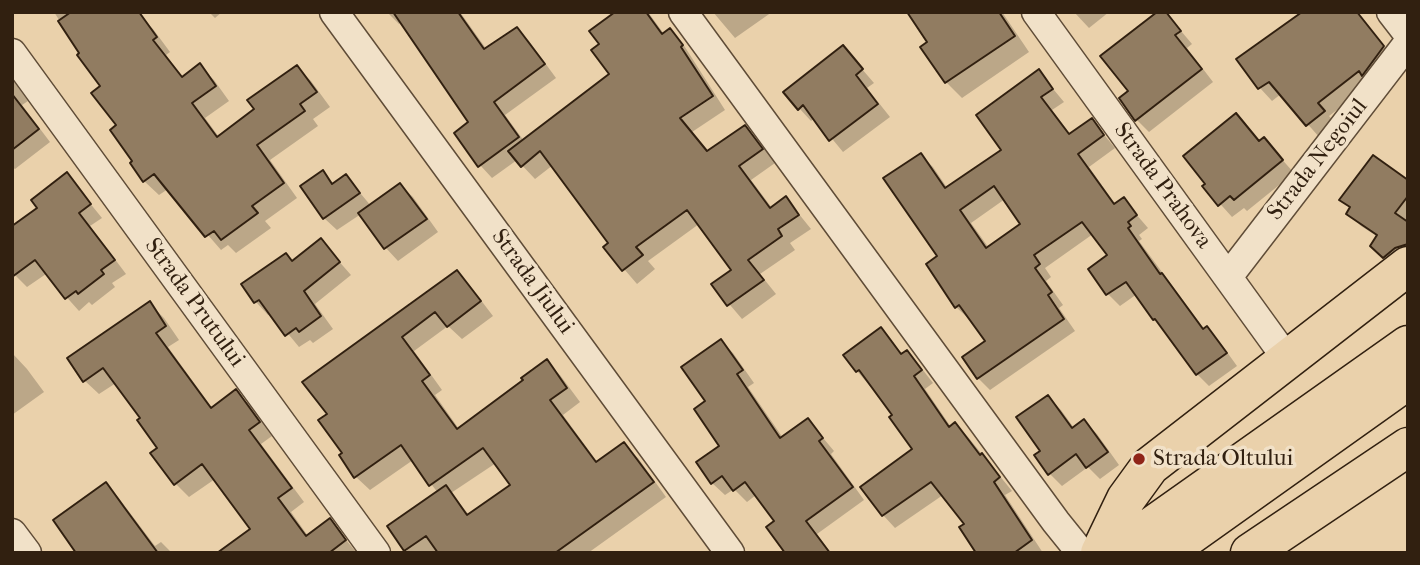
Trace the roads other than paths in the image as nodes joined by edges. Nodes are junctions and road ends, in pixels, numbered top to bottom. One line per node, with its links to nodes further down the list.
1 (334, 12): 17 (street, Strada Jiului)
2 (684, 12): 18 (street)
3 (1036, 12): 9 (street, Strada Prahova)
4 (1391, 12): 5 (street)
5 (1408, 34)
6 (1408, 43): 9 (street, Strada Negoiul)
7 (12, 53): 16 (street, Strada Prutului)
8 (1408, 266): 11 (highway)
9 (1228, 277): 11 (street, Strada Prahova)
10 (1408, 345): 20 (highway)
11 (1287, 359): 19 (highway)
12 (1408, 380): 21 (highway)
13 (1408, 447): 22 (highway)
14 (12, 533): 15 (street)
15 (27, 553)
16 (376, 553)
17 (730, 553)
18 (1081, 553)
19 (1100, 553)
20 (1114, 553)
21 (1165, 553)
22 (1250, 553)

